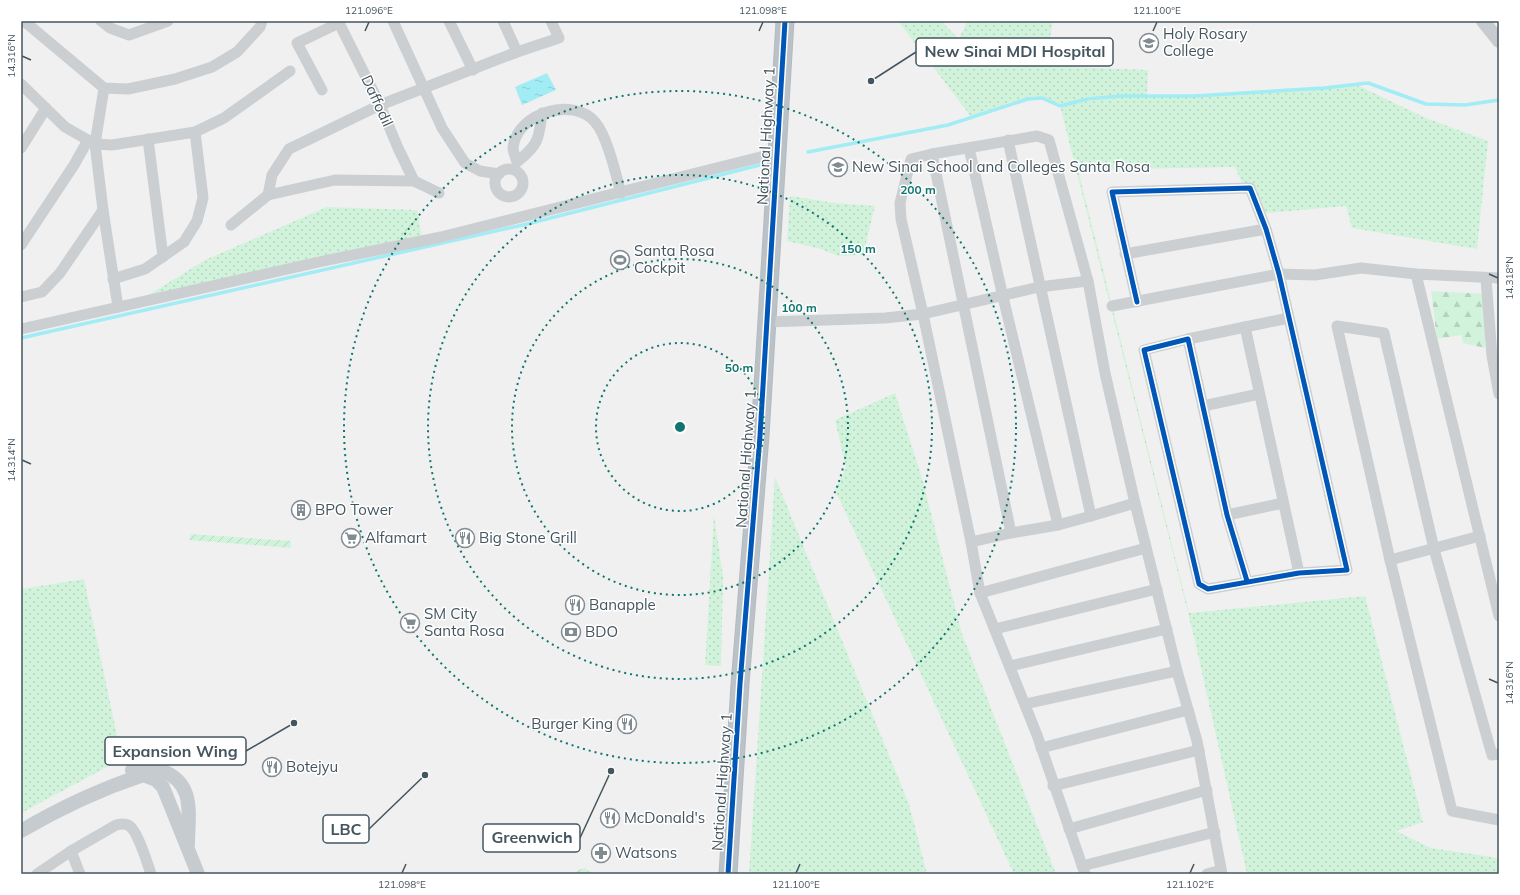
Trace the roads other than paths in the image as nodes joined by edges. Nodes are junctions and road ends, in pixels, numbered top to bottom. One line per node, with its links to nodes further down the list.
1 (24, 21): 17 (street)
2 (100, 21): 3 (street)
3 (168, 21)
4 (262, 21): 17 (street)
5 (393, 21): 18 (street)
6 (449, 21): 14 (street)
7 (503, 21): 13 (street)
8 (551, 21): 13 (street)
9 (785, 21): 29 (highway, National Highway 1)
10 (1483, 21): 12 (main road)
11 (338, 22): 19 (street); 20 (street, Daffodil)
12 (1499, 41)
13 (517, 52): 14 (street)
14 (473, 70): 18 (street)
15 (290, 71): 23 (street)
16 (21, 84): 21 (street)
17 (104, 88): 26 (street)
18 (425, 88): 20 (street); 32 (street)
19 (322, 90)
20 (380, 106): 33 (street, Daffodil); 36 (street)
21 (46, 108): 26 (street); 27 (street)
22 (542, 113): 31 (street); 31 (street); 34 (street)
23 (195, 132): 24 (street); 42 (street)
24 (148, 139): 26 (street); 42 (street)
25 (1008, 140): 28 (street); 48 (street); 49 (street)
26 (91, 142): 37 (street); 40 (street)
27 (21, 148)
28 (969, 148): 30 (street); 51 (street)
29 (777, 153): 34 (street); 58 (highway, National Highway 1)
30 (932, 154): 53 (street); 56 (street)
31 (516, 167): 32 (street); 32 (street)
32 (499, 174)
33 (414, 181): 35 (street); 36 (street)
34 (621, 193): 54 (street)
35 (439, 194)
36 (268, 195): 38 (street)
37 (103, 210): 46 (street); 50 (street)
38 (231, 226)
39 (1266, 229): 41 (street); 41 (street); 43 (street)
40 (21, 245)
41 (1125, 254): 52 (street)
42 (163, 257): 46 (street)
43 (1279, 274): 44 (street); 52 (street); 57 (street)
44 (1416, 274): 47 (street); 72 (street)
45 (1499, 278): 47 (street)
46 (113, 279): 54 (street)
47 (1486, 279): 62 (street)
48 (1088, 281): 49 (street); 55 (street)
49 (1039, 287): 51 (street); 69 (street)
50 (21, 296)
51 (1003, 297): 53 (street); 70 (street)
52 (1136, 302): 55 (street)
53 (964, 304): 56 (street); 71 (street)
54 (118, 307): 60 (street)
55 (1102, 308): 66 (street)
56 (923, 314): 58 (street); 73 (street)
57 (1288, 318): 59 (street); 77 (street)
58 (767, 326): 106 (highway, National Highway 1)
59 (1245, 328): 61 (street); 63 (street)
60 (21, 330)
61 (1188, 339): 65 (street); 78 (street)
62 (1497, 380): 64 (street)
63 (1259, 394): 65 (street); 67 (street)
64 (1499, 394)
65 (1203, 406): 68 (street)
66 (1135, 503): 69 (street); 74 (street)
67 (1283, 503): 68 (street); 77 (street)
68 (1227, 515): 78 (street)
69 (1091, 516): 70 (street)
70 (1058, 525): 71 (street)
71 (1011, 534): 73 (street)
72 (1480, 536): 75 (street); 81 (street)
73 (971, 542): 80 (street)
74 (1146, 548): 79 (street); 80 (street)
75 (1434, 549): 76 (street); 76 (street); 90 (street)
76 (1390, 560): 93 (street)
77 (1299, 573): 78 (street)
78 (1247, 581)
79 (1157, 589): 82 (street); 83 (street)
80 (980, 593): 82 (street)
81 (1499, 616)
82 (995, 629): 84 (street)
83 (1167, 630): 84 (street); 85 (street)
84 (1010, 666): 86 (street)
85 (1177, 671): 86 (street); 87 (street)
86 (1025, 704): 88 (street)
87 (1188, 710): 88 (street); 89 (street)
88 (1041, 748): 91 (street)
89 (1199, 750): 91 (street); 92 (street)
90 (1499, 754)
91 (1054, 786): 95 (street)
92 (1207, 790): 95 (street); 97 (street)
93 (1499, 820)
94 (21, 821): 98 (main road)
95 (1069, 829): 100 (street)
96 (21, 830): 98 (main road)
97 (1215, 832): 100 (street); 101 (street)
98 (188, 846): 105 (main road)
99 (71, 851): 102 (street); 103 (street); 104 (street)
100 (1084, 870)
101 (1222, 872): 107 (street)
102 (37, 874)
103 (80, 874)
104 (151, 874)
105 (198, 874)
106 (728, 874)
107 (1207, 874)

